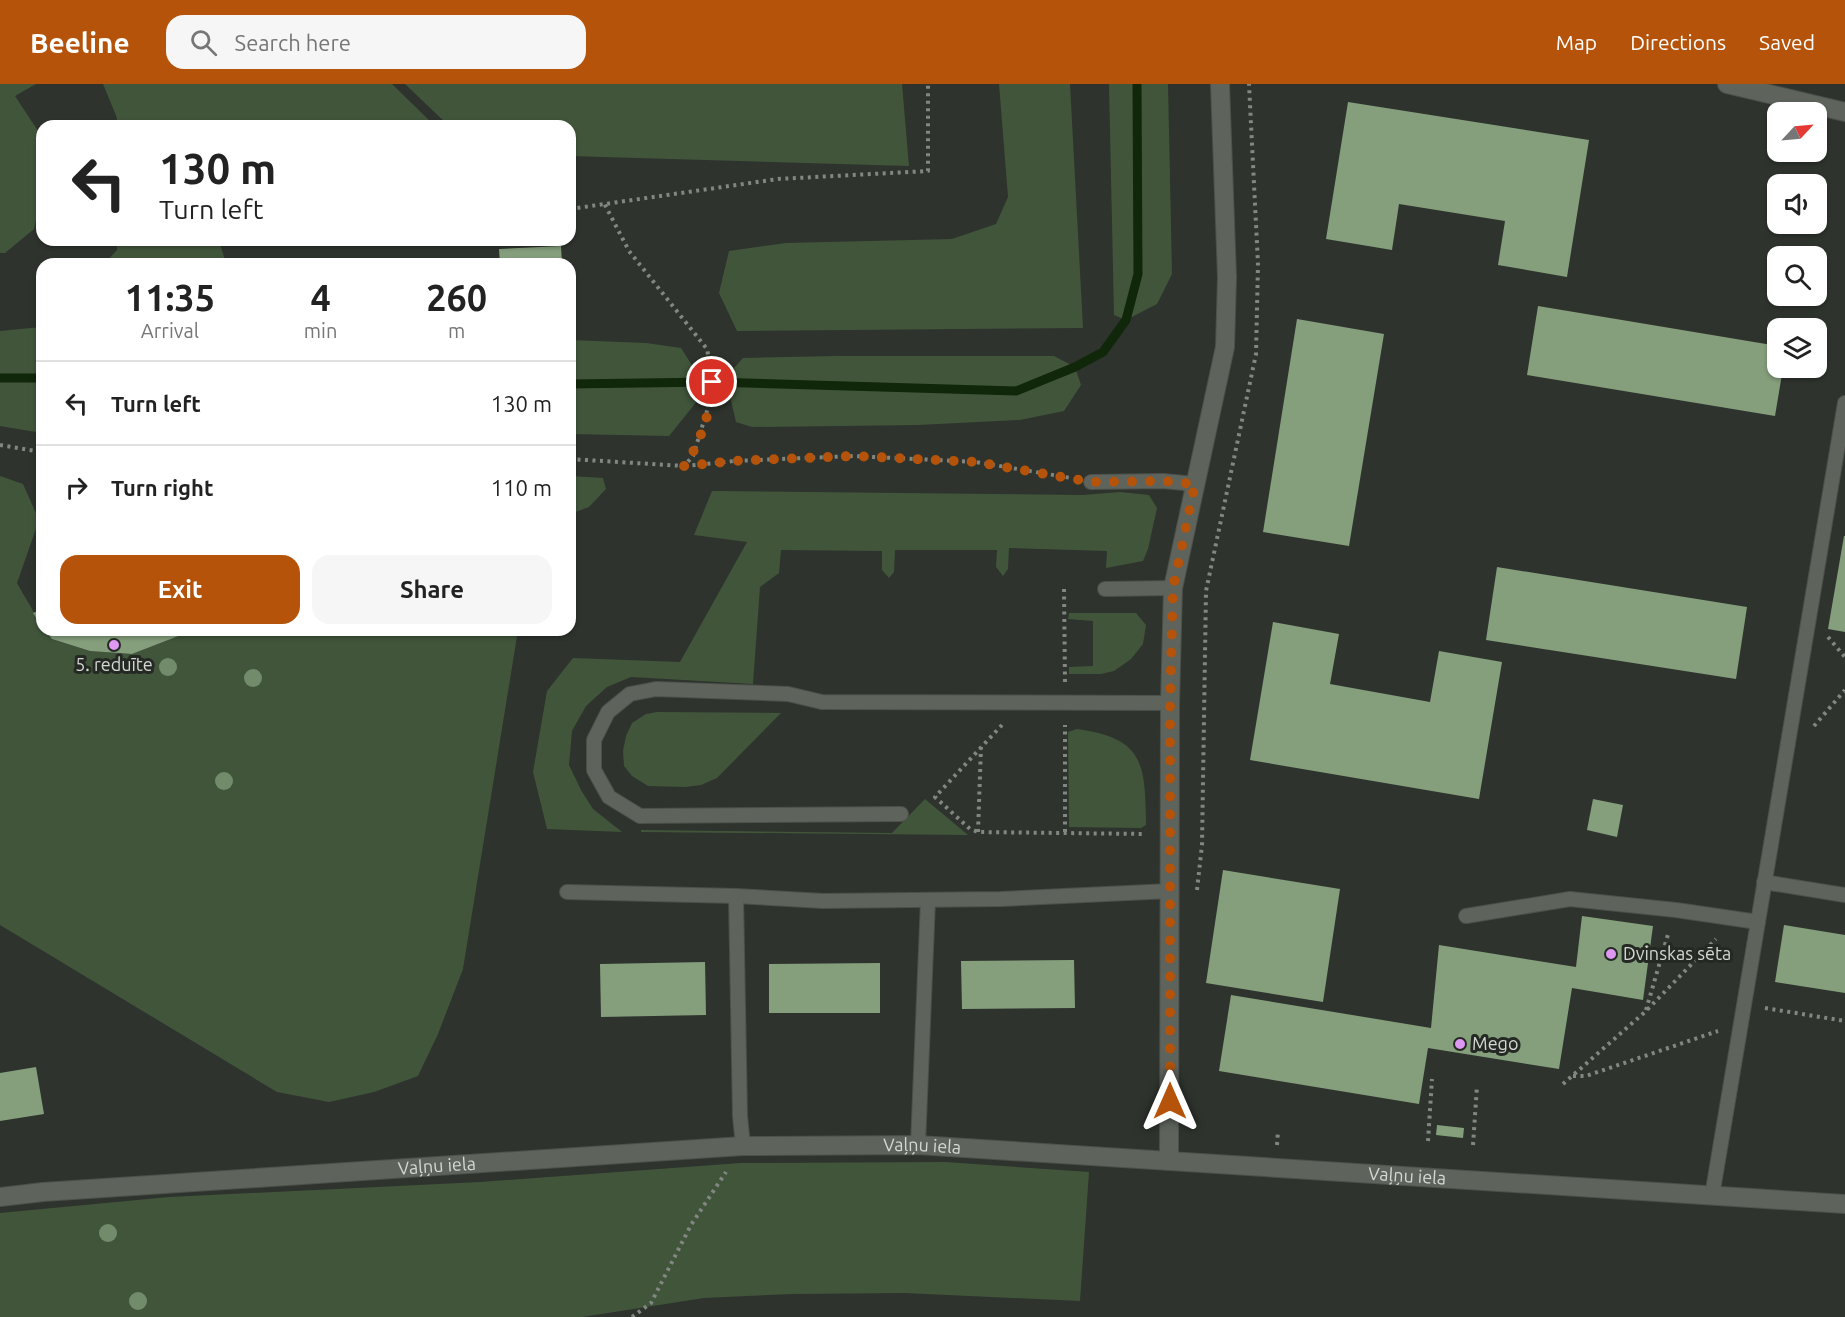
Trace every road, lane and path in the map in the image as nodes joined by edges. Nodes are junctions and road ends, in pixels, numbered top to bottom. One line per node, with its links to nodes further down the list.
1 (928, 84): 6 (path)
2 (1220, 84): 14 (street)
3 (1249, 84): 29 (path)
4 (1727, 84): 5 (street)
5 (1845, 112)
6 (604, 203): 7 (path); 12 (path)
7 (576, 208)
8 (1845, 404): 26 (lane)
9 (0, 445): 10 (path)
10 (36, 451)
11 (576, 459): 12 (path)
12 (684, 466): 13 (path)
13 (1091, 482): 14 (lane)
14 (1195, 484): 15 (street)
15 (1173, 588): 16 (lane); 20 (street)
16 (1106, 589)
17 (1064, 590): 19 (path)
18 (1023, 703): 19 (lane); 21 (path); 22 (lane)
19 (1065, 703): 20 (lane); 24 (path)
20 (1170, 704): 25 (street)
21 (981, 747): 23 (path); 23 (path)
22 (901, 814)
23 (978, 832): 24 (path)
24 (1065, 832): 25 (path)
25 (1170, 834): 27 (street)
26 (1764, 882): 31 (lane); 36 (lane)
27 (1170, 891): 32 (lane); 49 (street)
28 (567, 892): 30 (lane)
29 (1196, 892)
30 (736, 896): 32 (lane); 48 (lane)
31 (1845, 896)
32 (928, 900): 46 (lane)
33 (1676, 910): 34 (lane); 35 (lane); 38 (path)
34 (1466, 916)
35 (1735, 919): 36 (lane); 38 (path)
36 (1758, 922): 37 (lane)
37 (1744, 1005): 39 (path); 40 (lane)
38 (1646, 1011): 41 (path)
39 (1845, 1021)
40 (1741, 1023): 41 (path); 50 (lane)
41 (1573, 1076): 43 (path)
42 (1432, 1079): 45 (path)
43 (1563, 1084)
44 (1478, 1086): 47 (path)
45 (1428, 1141)
46 (918, 1145): 48 (street, Vaļņu iela); 49 (street, Vaļņu iela)
47 (1473, 1145)
48 (743, 1146): 51 (street, Vaļņu iela); 53 (path)
49 (1169, 1161): 50 (street, Vaļņu iela)
50 (1712, 1196): 52 (street, Vaļņu iela)
51 (0, 1197)
52 (1845, 1204)
53 (632, 1317)

